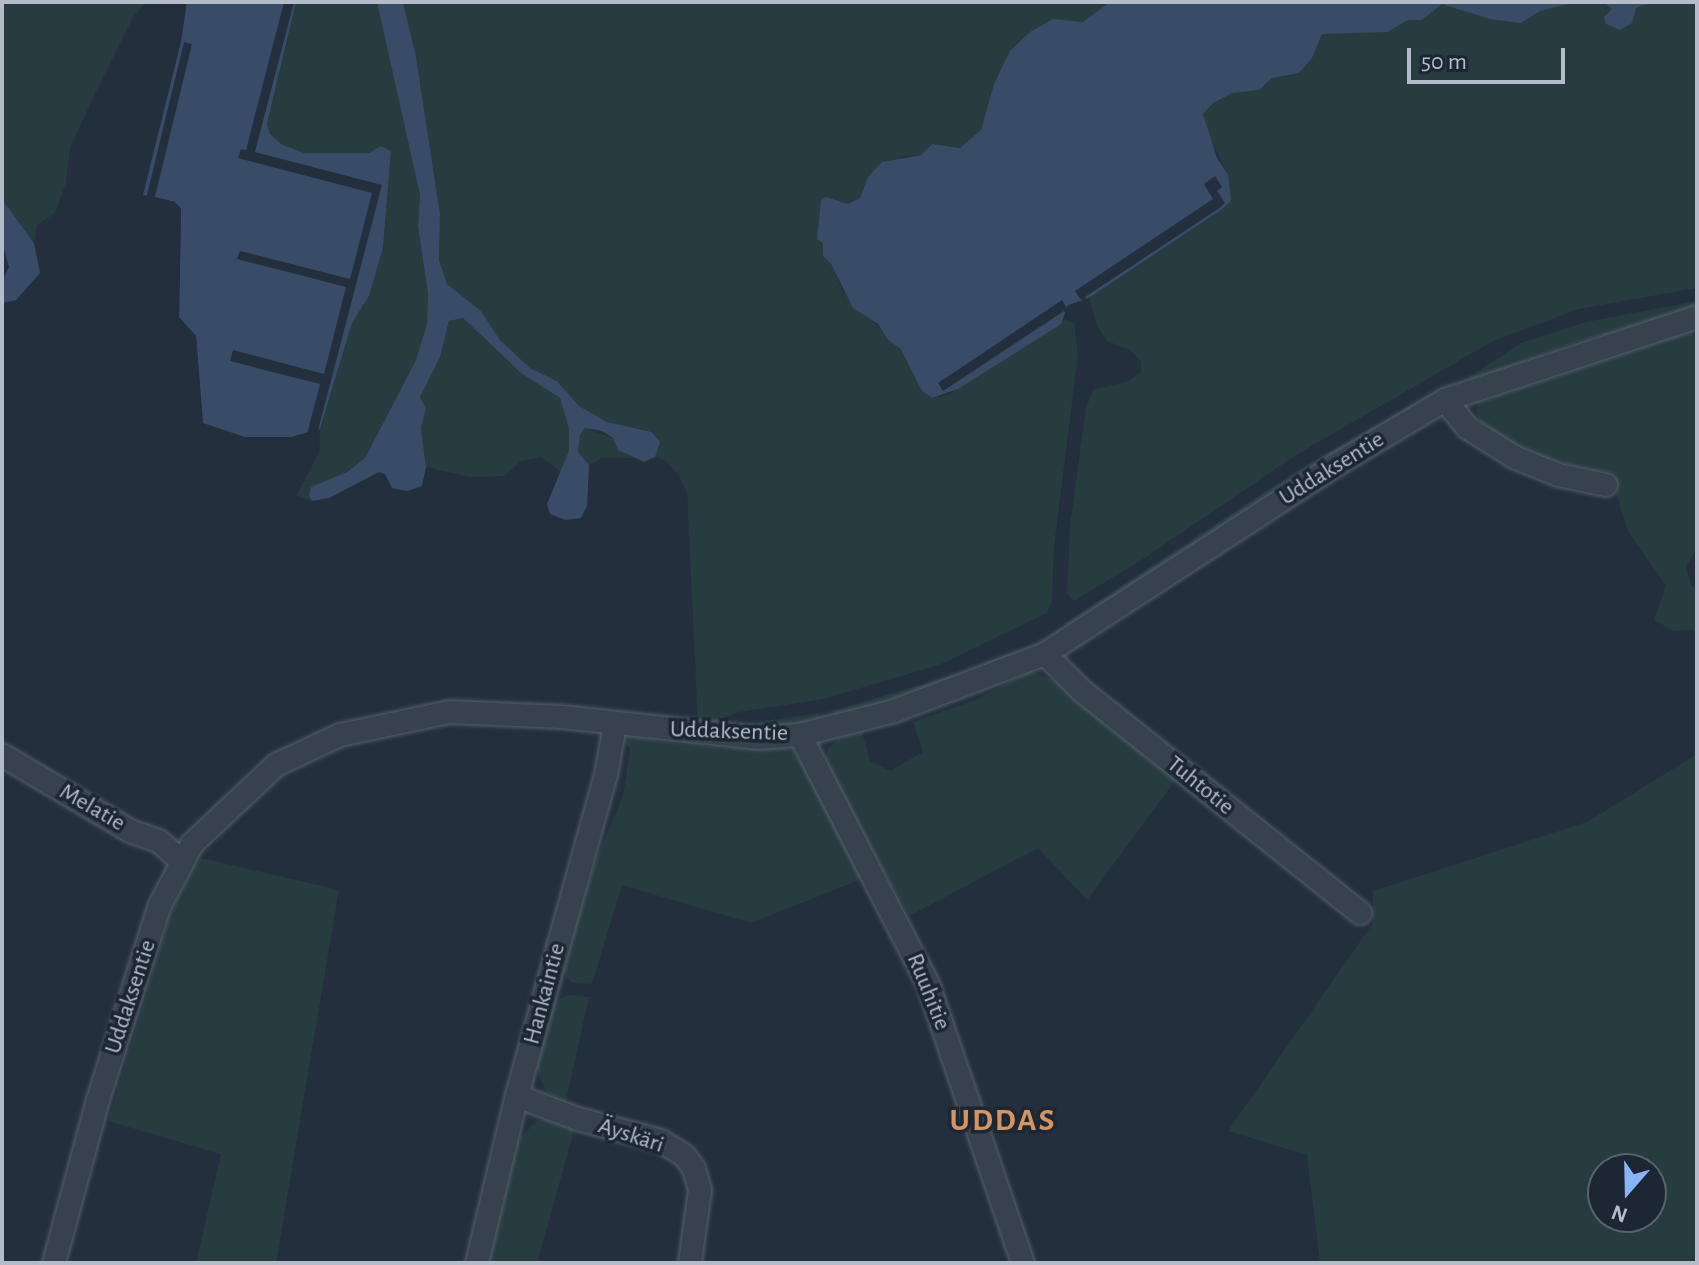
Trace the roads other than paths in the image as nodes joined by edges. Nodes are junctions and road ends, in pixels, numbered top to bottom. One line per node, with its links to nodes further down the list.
1 (1697, 317): 2 (street, Uddaksentie)
2 (1445, 400): 3 (street); 4 (street, Uddaksentie)
3 (1606, 485)
4 (1045, 654): 6 (street, Uddaksentie); 9 (street, Tuhtotie)
5 (615, 725): 6 (street, Uddaksentie); 8 (street, Uddaksentie); 10 (street, Hankaintie)
6 (800, 735): 14 (street, Ruuhitie)
7 (2, 755): 8 (street, Melatie)
8 (180, 860): 11 (street, Uddaksentie)
9 (1360, 913)
10 (517, 1096): 12 (street, Hankaintie); 13 (street, Äyskäri)
11 (54, 1263)
12 (477, 1263)
13 (690, 1263)
14 (1023, 1263)

